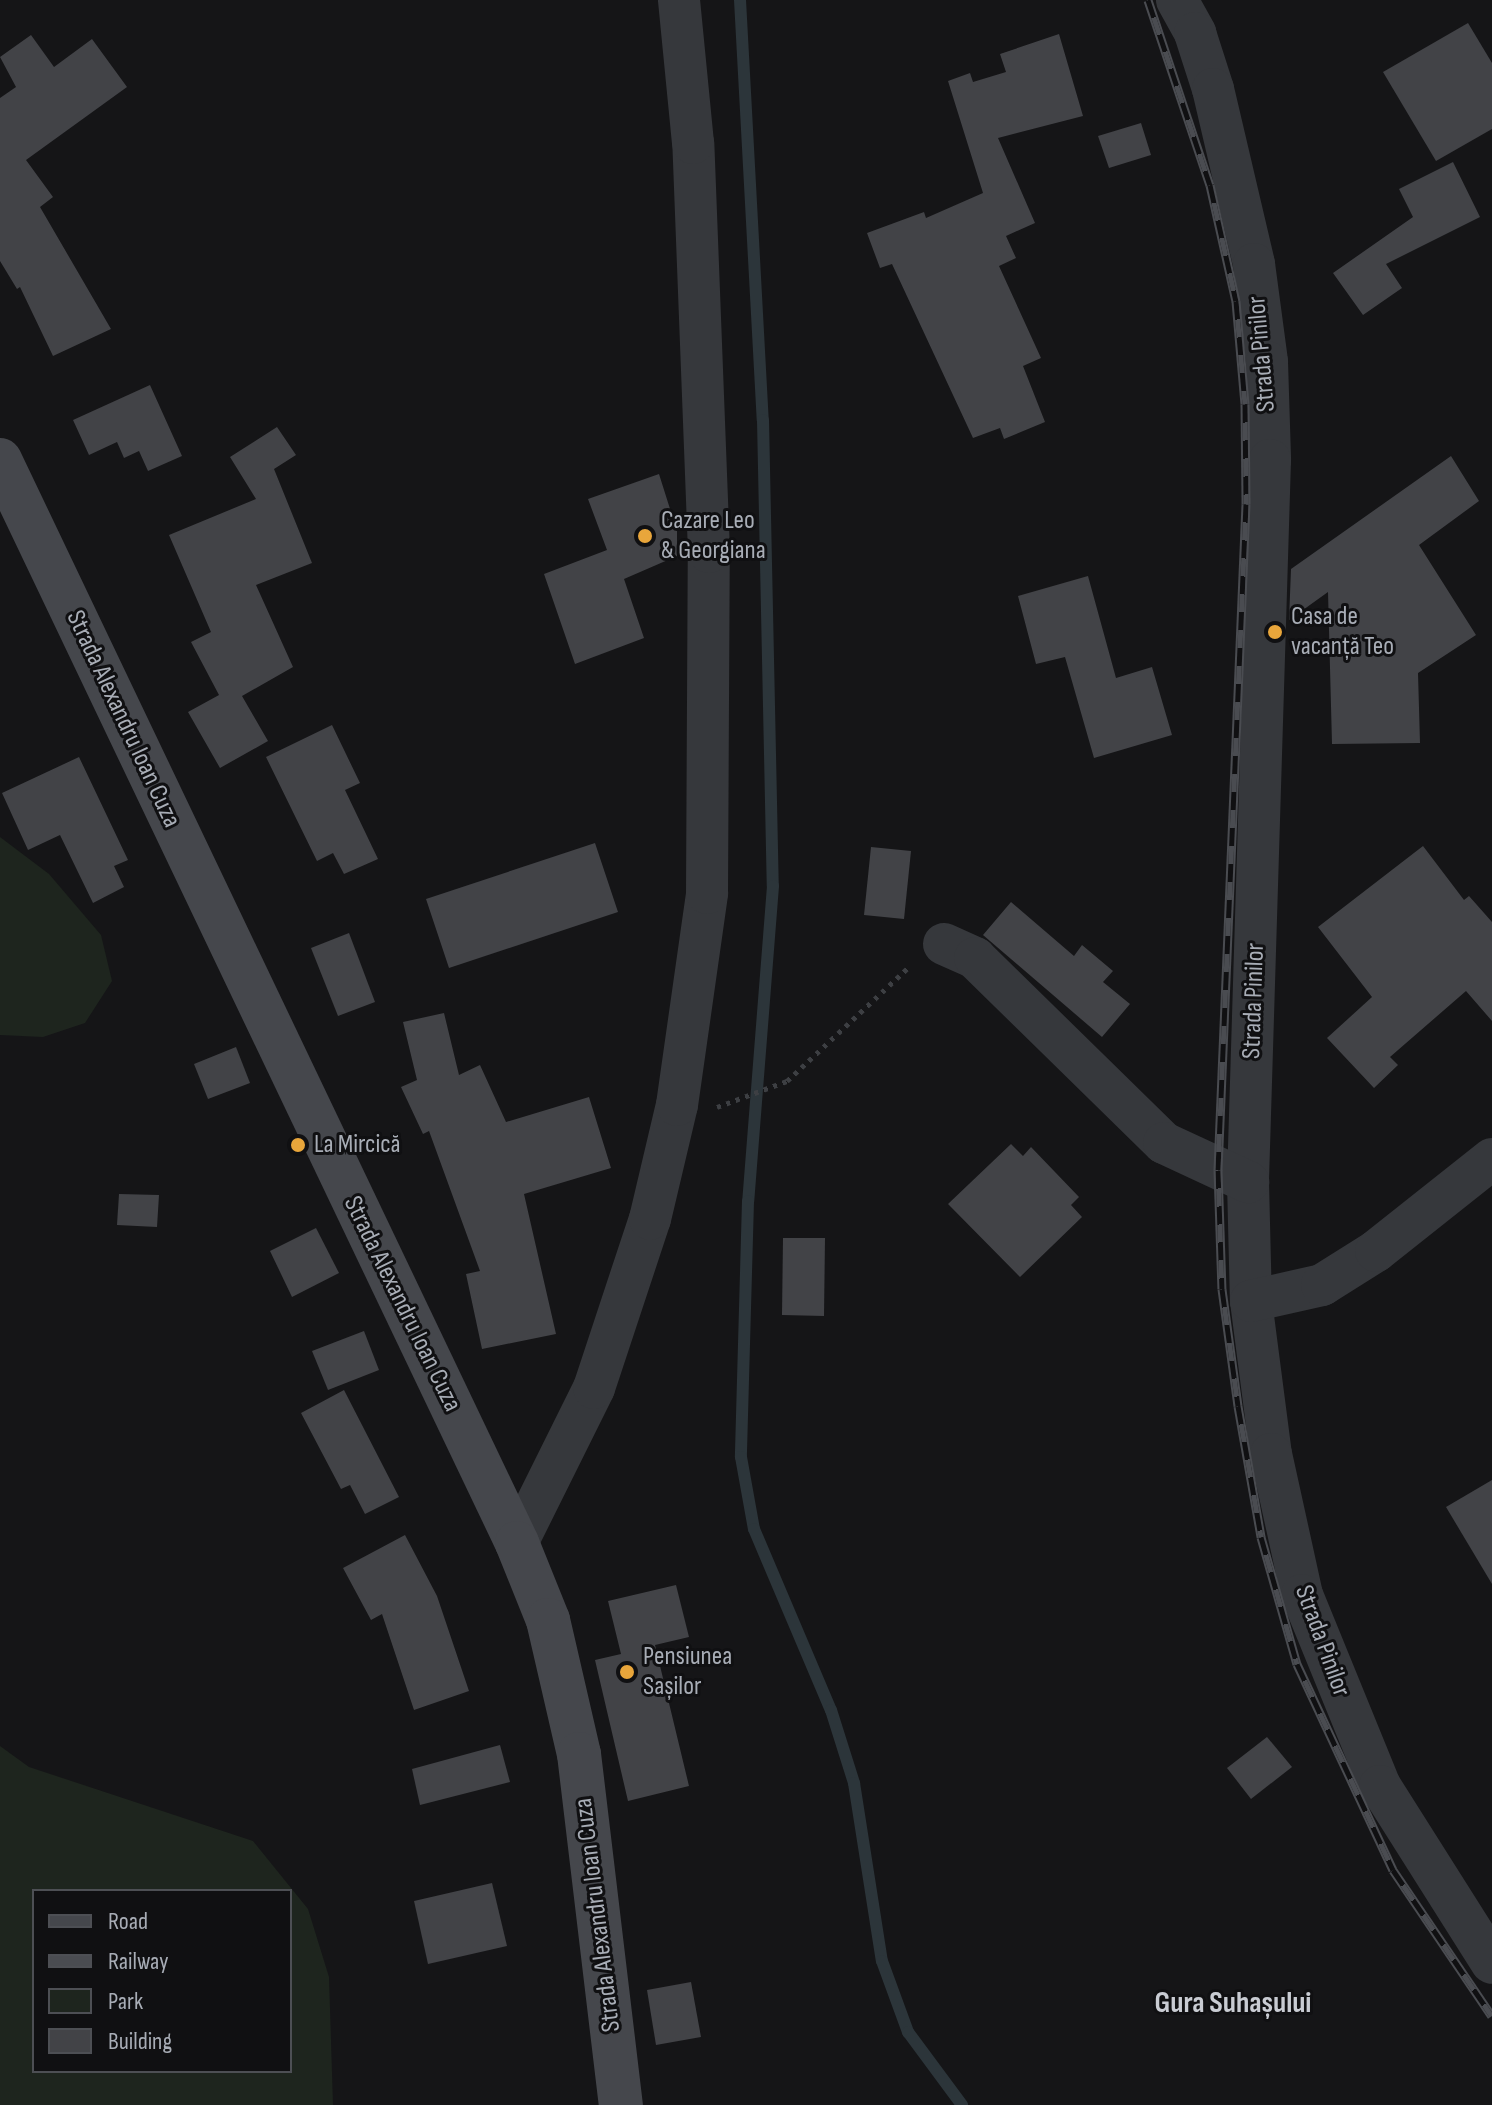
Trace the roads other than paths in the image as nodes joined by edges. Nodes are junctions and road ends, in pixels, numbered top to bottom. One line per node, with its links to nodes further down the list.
1 (679, 0): 8 (street)
2 (1177, 0): 6 (street, Strada Pinilor)
3 (0, 460): 8 (main road, Strada Alexandru Ioan Cuza)
4 (944, 944): 6 (street)
5 (1492, 1159): 7 (street)
6 (1248, 1182): 7 (street, Strada Pinilor)
7 (1251, 1301): 9 (street, Strada Pinilor)
8 (517, 1543): 10 (main road, Strada Alexandru Ioan Cuza)
9 (1492, 1963)
10 (621, 2105)

